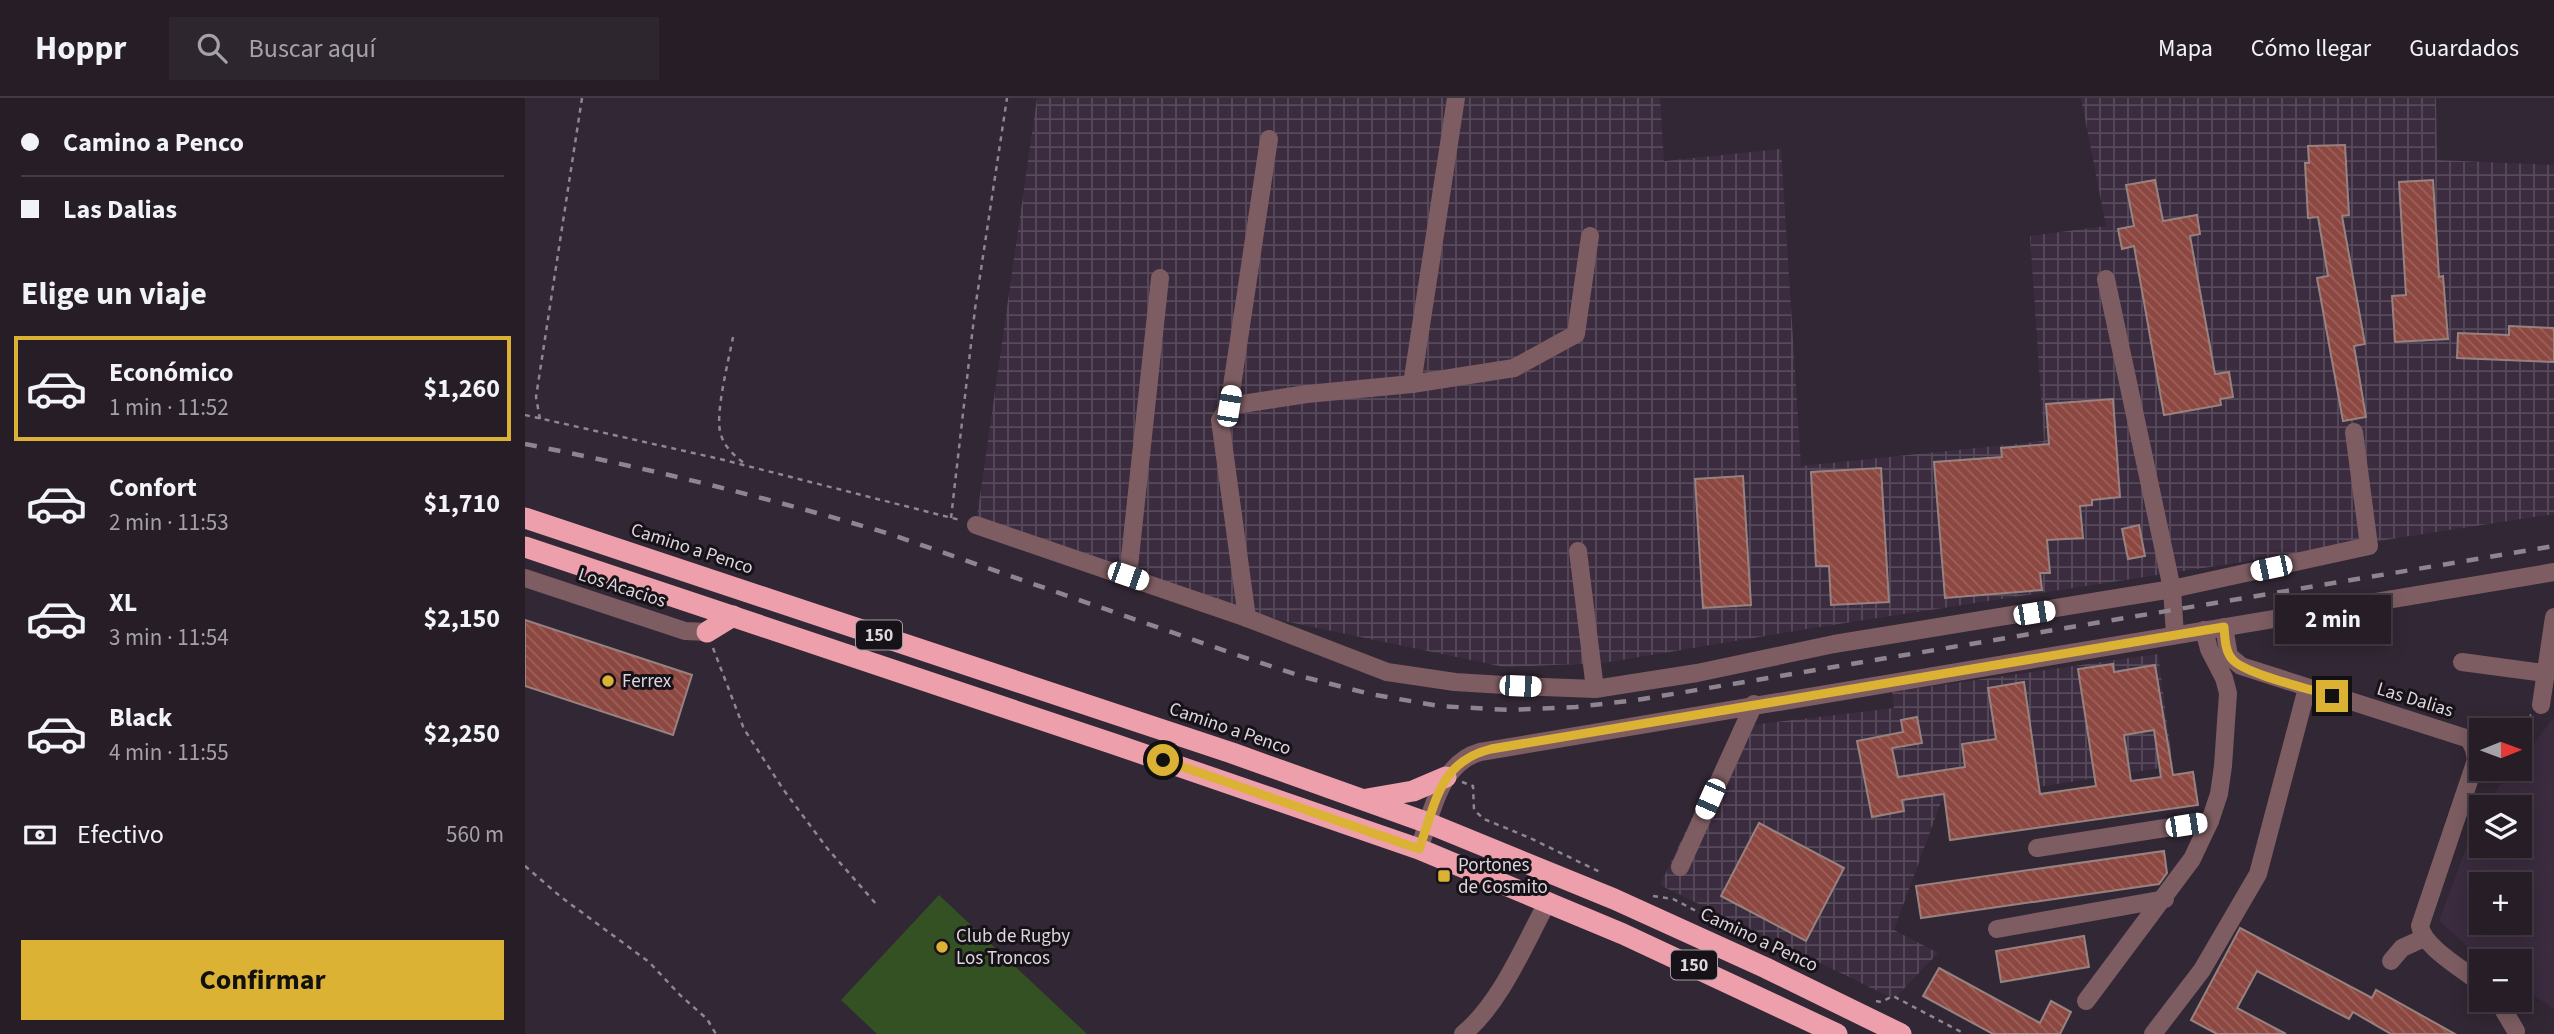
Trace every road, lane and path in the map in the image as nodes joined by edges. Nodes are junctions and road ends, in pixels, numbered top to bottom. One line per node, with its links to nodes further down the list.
1 (582, 98): 12 (path)
2 (1007, 98): 16 (path)
3 (1456, 98): 9 (street)
4 (1269, 139): 10 (street)
5 (1590, 236): 9 (street)
6 (1160, 278): 21 (street)
7 (2106, 279): 23 (street)
8 (733, 337): 14 (path)
9 (1412, 384): 10 (street)
10 (1229, 406): 26 (street)
11 (525, 415): 12 (path)
12 (540, 419): 14 (path)
13 (2354, 432): 23 (street)
14 (748, 466): 16 (path)
15 (525, 518): 39 (highway, Camino a Penco / 150)
16 (951, 518): 17 (path)
17 (977, 525): 21 (street)
18 (525, 547): 24 (highway, 150)
19 (1578, 551): 34 (street)
20 (2553, 575): 27 (street)
21 (1128, 576): 26 (street)
22 (525, 578): 29 (street, Los Acacios)
23 (2172, 589): 30 (street); 34 (street)
24 (733, 616): 29 (highway); 43 (highway, 150)
25 (2554, 617): 32 (street)
26 (1247, 618): 34 (street)
27 (2224, 627): 28 (street); 33 (street, Las Dalias)
28 (2204, 630): 30 (street); 40 (street)
29 (707, 632): 50 (path)
30 (2175, 635): 35 (street)
31 (2462, 662): 32 (street)
32 (2544, 673): 36 (street)
33 (2307, 688): 52 (street, Las Dalias); 65 (street)
34 (1595, 689)
35 (1754, 705): 38 (street); 45 (street)
36 (2541, 705): 37 (path)
37 (2528, 718)
38 (1446, 777): 39 (highway); 41 (street); 46 (path)
39 (1365, 799): 41 (highway, Camino a Penco / 150)
40 (2210, 821): 42 (street); 48 (street)
41 (1428, 823): 43 (street); 63 (highway, Camino a Penco / 150)
42 (2037, 848)
43 (1419, 849): 49 (highway, 150)
44 (525, 866): 60 (path)
45 (1680, 867)
46 (1610, 877)
47 (1654, 896): 53 (path)
48 (2165, 899): 51 (street); 57 (street)
49 (1548, 901): 61 (street); 62 (highway, 150)
50 (877, 905)
51 (1997, 929)
52 (2424, 938): 54 (street); 55 (street)
53 (1775, 951)
54 (2391, 961)
55 (2469, 974)
56 (1872, 1000): 64 (path)
57 (2086, 1001)
58 (2505, 1012): 59 (street)
59 (2518, 1033)
60 (716, 1034)
61 (1462, 1034)
62 (1837, 1034)
63 (1901, 1034)
64 (1965, 1034)
65 (2153, 1034)

